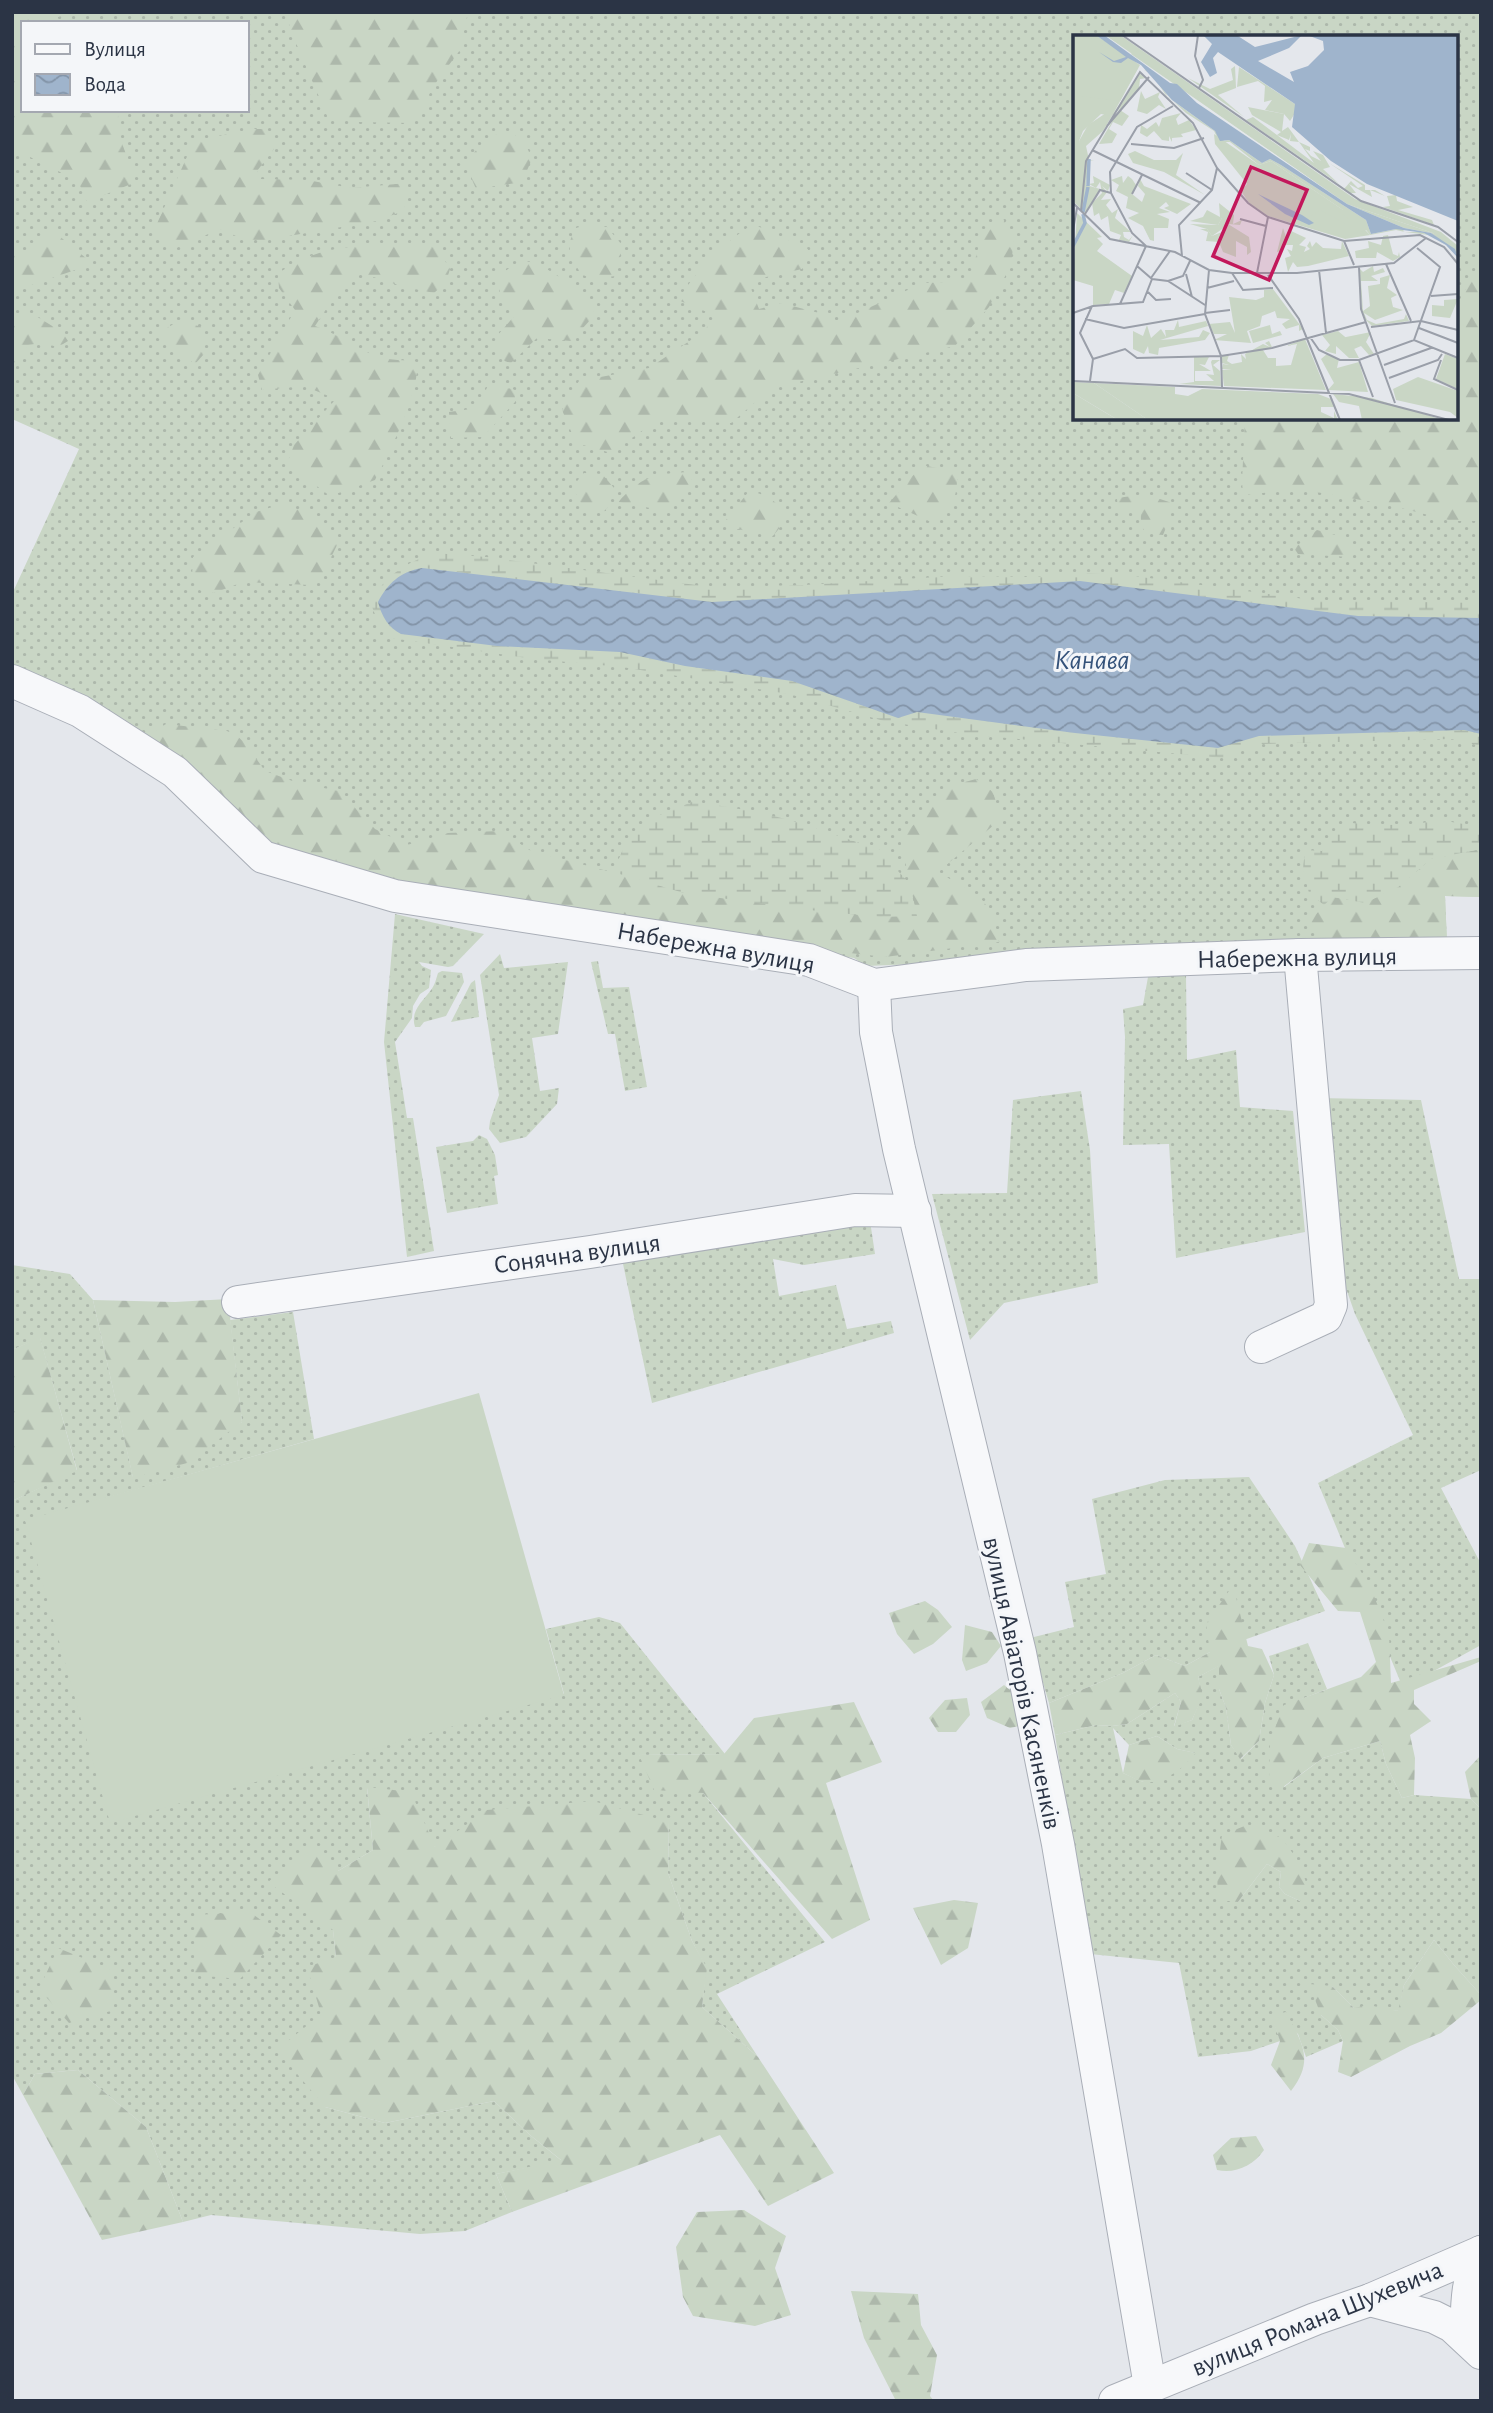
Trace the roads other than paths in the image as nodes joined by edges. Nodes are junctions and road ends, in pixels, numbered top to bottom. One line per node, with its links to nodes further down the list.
1 (12, 681): 4 (street, Набережна вулиця)
2 (1481, 953): 3 (street, Набережна вулиця)
3 (1300, 955): 4 (street, Набережна вулиця); 7 (street)
4 (874, 985): 5 (street, вулиця Авіаторів Касяненків)
5 (915, 1211): 6 (street, Сонячна вулиця); 11 (street, вулиця Авіаторів Касяненків)
6 (238, 1302)
7 (1261, 1347)
8 (1481, 2252): 9 (street, вулиця Романа Шухевича); 10 (street)
9 (1370, 2300): 10 (street); 11 (street, вулиця Романа Шухевича)
10 (1473, 2345)
11 (1150, 2386): 12 (street, вулиця Романа Шухевича)
12 (1115, 2401)

